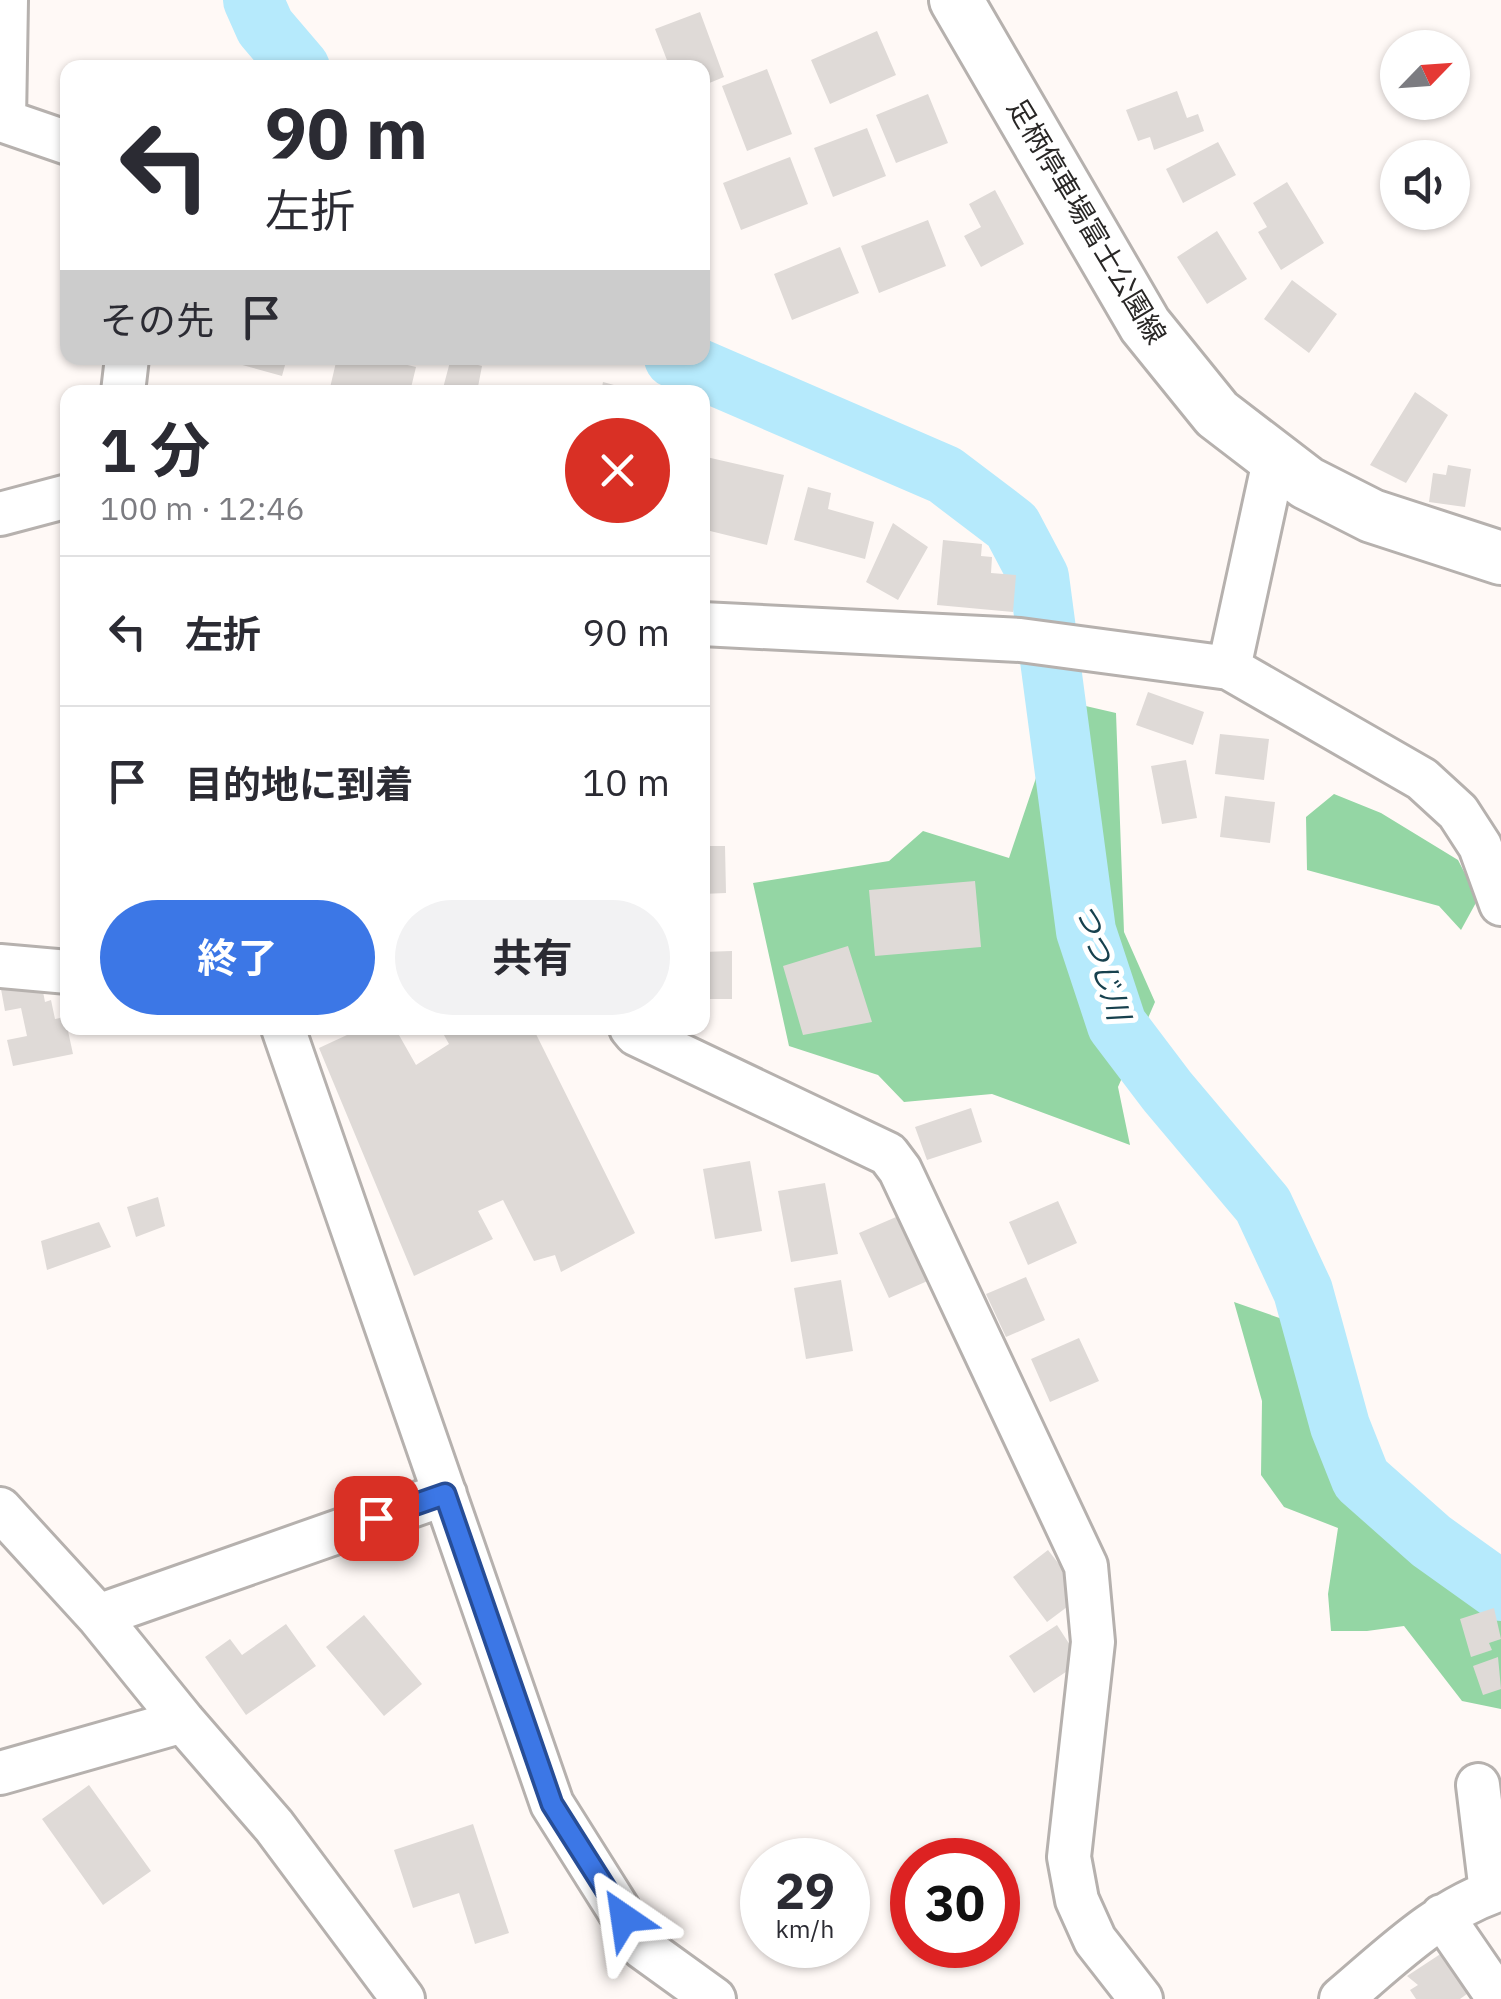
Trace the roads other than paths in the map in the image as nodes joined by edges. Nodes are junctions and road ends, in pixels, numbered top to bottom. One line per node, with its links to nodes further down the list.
1 (6, 0): 3 (street)
2 (956, 0): 4 (main road, 足柄停車場富士公園線)
3 (60, 141)
4 (1274, 461): 7 (main road, 足柄停車場富士公園線); 9 (street)
5 (60, 498): 6 (street)
6 (0, 514)
7 (1501, 558)
8 (710, 624): 9 (street)
9 (1229, 668): 10 (street)
10 (1501, 904)
11 (0, 966): 12 (street)
12 (60, 971)
13 (284, 1035): 15 (street)
14 (638, 1035): 25 (street)
15 (445, 1494): 17 (street); 24 (street)
16 (0, 1509): 17 (street)
17 (98, 1616): 18 (street)
18 (182, 1721): 19 (street); 23 (street)
19 (0, 1773)
20 (1478, 1785): 21 (street)
21 (1496, 1891): 22 (street)
22 (1442, 1916): 26 (street); 27 (street)
23 (403, 1999)
24 (714, 1999)
25 (1141, 1999)
26 (1341, 1999)
27 (1499, 1999)

